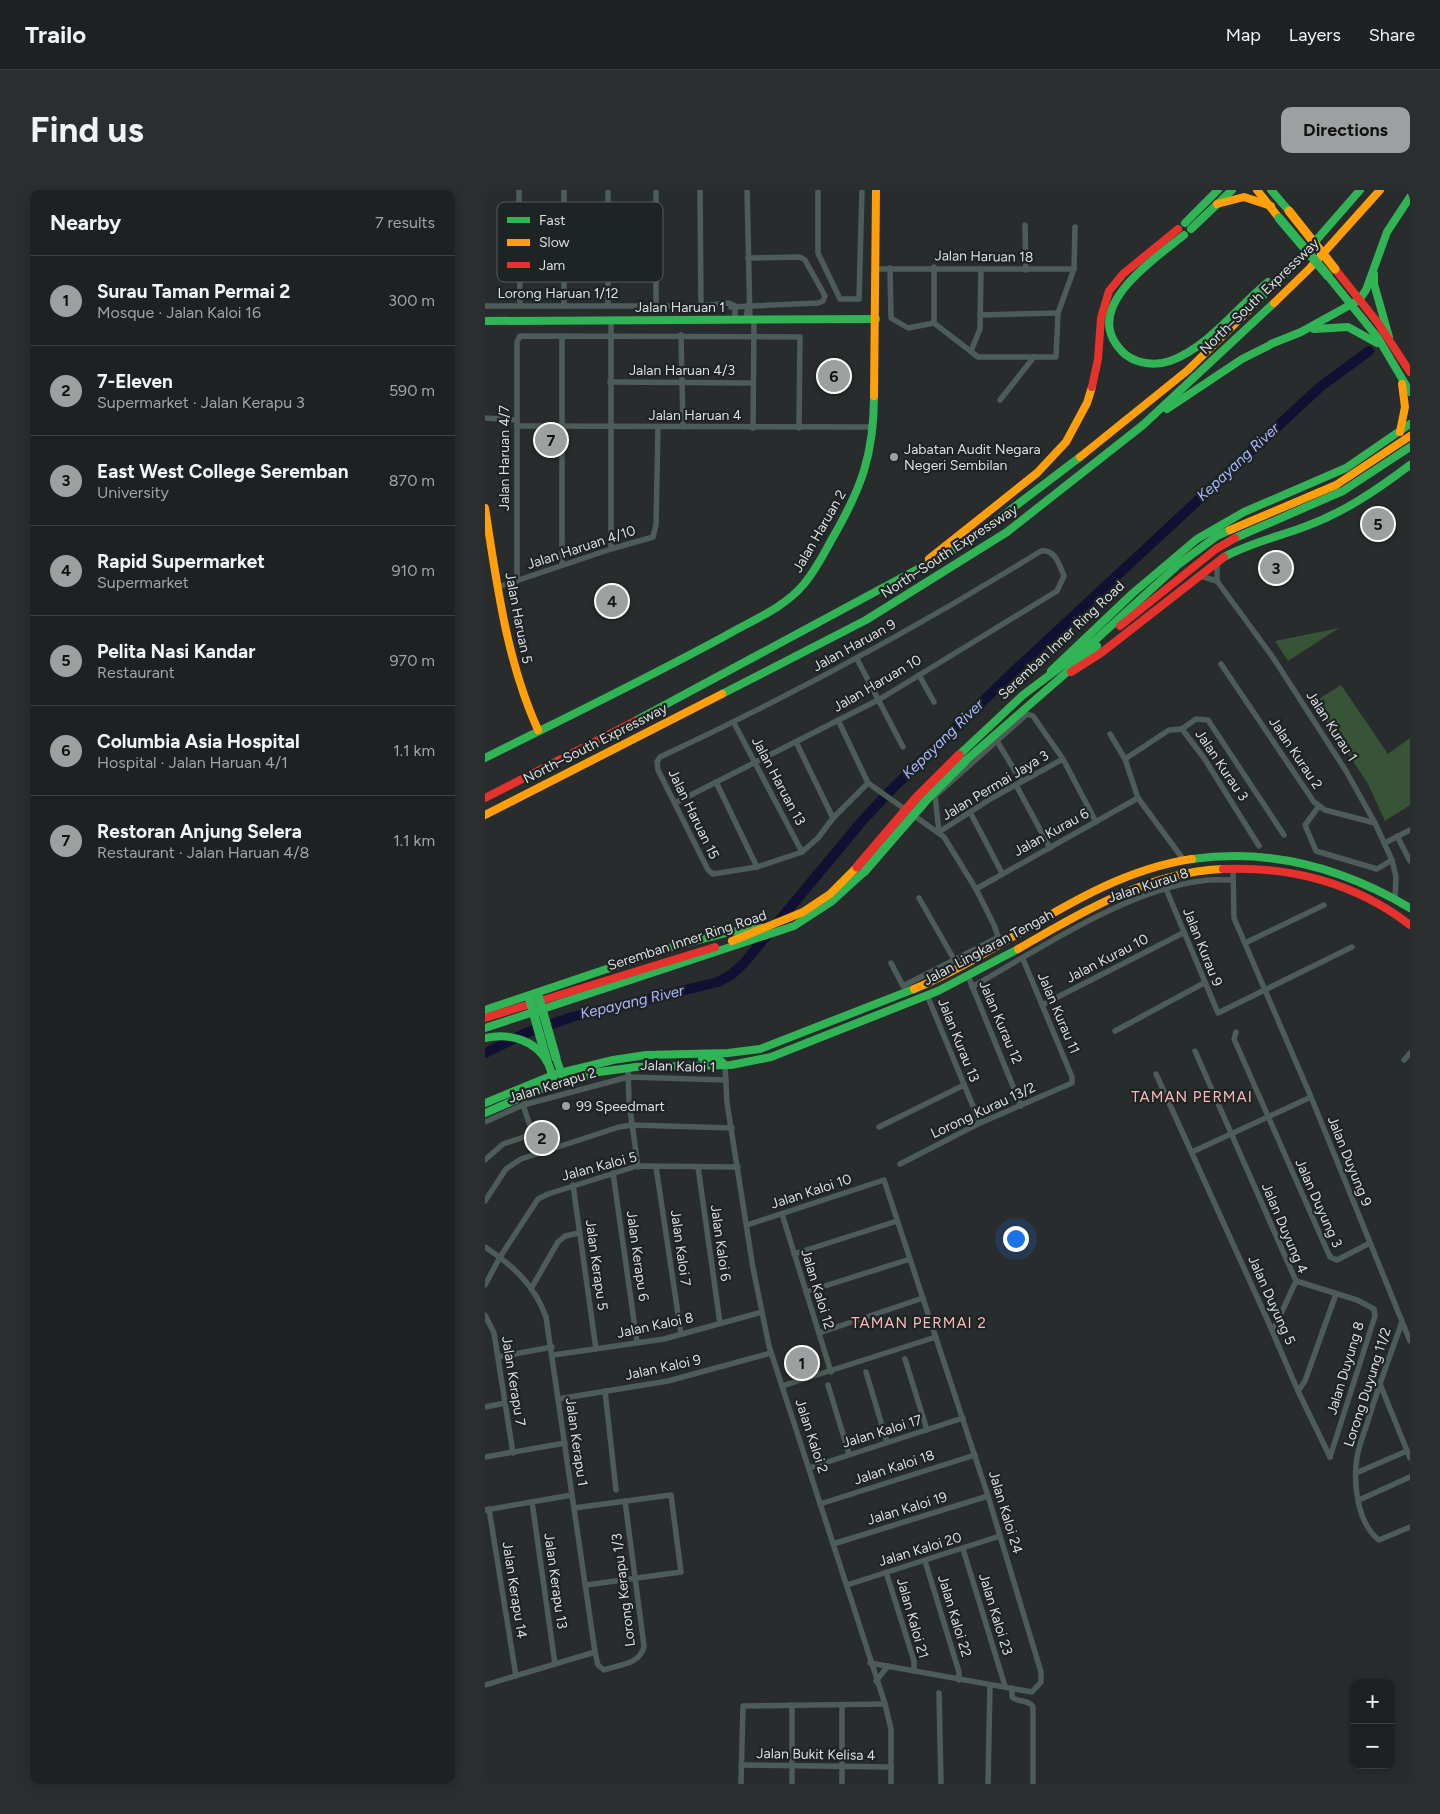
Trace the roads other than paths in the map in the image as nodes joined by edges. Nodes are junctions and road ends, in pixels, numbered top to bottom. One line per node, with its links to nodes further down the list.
1 (699, 190): 38 (street)
2 (747, 190): 18 (street)
3 (861, 190): 11 (street)
4 (876, 190): 23 (main road, Jalan Haruan 2)
5 (1218, 190): 17 (main road)
6 (1232, 190): 13 (main road)
7 (1257, 190): 14 (main road)
8 (1271, 190): 31 (main road, bridge)
9 (1360, 190): 19 (main road, North–South Expressway)
10 (1380, 190): 68 (main road, North–South Expressway)
11 (818, 191)
12 (1410, 197): 20 (main road)
13 (1217, 204): 14 (main road); 17 (main road)
14 (1271, 206): 40 (main road, bridge)
15 (1025, 224): 26 (street)
16 (1075, 227): 25 (street)
17 (1184, 229): 19 (main road); 88 (main road)
18 (748, 258): 32 (street); 32 (street, Lorong Haruan 1/12)
19 (1299, 260): 88 (main road, North–South Expressway)
20 (1374, 263): 31 (main road); 54 (main road)
21 (934, 267): 22 (street, Jalan Haruan 18); 24 (street, Jalan Haruan 18); 48 (street)
22 (892, 268): 23 (street, Jalan Haruan 18); 48 (street)
23 (875, 269): 43 (main road, Jalan Haruan 2)
24 (981, 269): 26 (street, Jalan Haruan 18); 42 (street)
25 (1074, 269): 26 (street, Jalan Haruan 18); 41 (street)
26 (1026, 270)
27 (520, 282): 34 (street)
28 (564, 282): 35 (street)
29 (608, 282): 36 (street)
30 (656, 282): 37 (street)
31 (1359, 300): 40 (main road); 54 (main road)
32 (748, 305): 39 (street, Lorong Haruan 1/12); 45 (street)
33 (485, 306): 34 (street, Lorong Haruan 1/12)
34 (520, 306): 35 (street, Lorong Haruan 1/12)
35 (564, 306): 36 (street, Lorong Haruan 1/12)
36 (608, 306): 37 (street, Lorong Haruan 1/12)
37 (656, 306): 38 (street, Lorong Haruan 1/12)
38 (701, 306): 39 (street, Lorong Haruan 1/12)
39 (735, 306): 44 (street)
40 (1352, 306): 49 (main road); 54 (main road)
41 (1058, 313): 42 (street); 56 (street)
42 (980, 315): 55 (street)
43 (876, 319): 45 (main road, Jalan Haruan 1); 73 (main road, Jalan Haruan 2)
44 (735, 320): 45 (main road, Jalan Haruan 1); 47 (main road, Jalan Haruan 1)
45 (750, 320): 53 (street)
46 (485, 321): 47 (main road, Jalan Haruan 1)
47 (611, 321): 52 (street)
48 (934, 323): 55 (street)
49 (1301, 332): 54 (main road); 68 (main road)
50 (681, 335): 52 (street); 53 (street); 61 (street)
51 (562, 336): 52 (street); 66 (street, Jalan Haruan 4/7); 69 (street)
52 (611, 336): 60 (street)
53 (753, 336): 62 (street); 75 (street)
54 (1384, 340): 57 (main road)
55 (971, 351): 56 (street)
56 (1034, 357): 64 (street)
57 (1402, 363): 58 (main road); 59 (main road)
58 (1410, 372)
59 (1401, 378): 63 (main road); 77 (main road)
60 (610, 382): 61 (street, Jalan Haruan 4/3); 70 (street)
61 (681, 382): 62 (street, Jalan Haruan 4/3); 72 (street)
62 (753, 383): 74 (street)
63 (1410, 392)
64 (1000, 400)
65 (485, 418): 66 (street, Jalan Haruan 4)
66 (517, 423): 69 (street, Jalan Haruan 4); 90 (street, Jalan Haruan 4/7)
67 (1410, 424): 77 (main road, Seremban Inner Ring Road)
68 (1143, 425): 122 (main road, North–South Expressway)
69 (561, 427): 70 (street, Jalan Haruan 4); 87 (street)
70 (611, 427): 71 (street, Jalan Haruan 4); 84 (street)
71 (657, 427): 72 (street, Jalan Haruan 4); 84 (street, Jalan Haruan 4/10)
72 (683, 427): 74 (street, Jalan Haruan 4)
73 (874, 427): 75 (street, Jalan Haruan 4); 103 (main road, Jalan Haruan 2)
74 (753, 428): 75 (street, Jalan Haruan 4)
75 (799, 428)
76 (1410, 429): 77 (main road)
77 (1400, 432): 96 (main road, Seremban Inner Ring Road)
78 (1410, 436): 82 (main road)
79 (1410, 447): 82 (main road)
80 (1410, 465): 86 (main road, Seremban Inner Ring Road)
81 (485, 508): 83 (main road, Jalan Haruan 5)
82 (1277, 515): 96 (main road); 97 (main road)
83 (486, 523): 92 (main road, Jalan Haruan 5)
84 (611, 549): 87 (street, Jalan Haruan 4/10)
85 (1057, 561): 93 (street, Jalan Haruan 9); 95 (street, Jalan Haruan 10)
86 (1217, 561): 89 (main road, Seremban Inner Ring Road); 91 (street)
87 (562, 565): 90 (street, Jalan Haruan 4/10)
88 (906, 576): 117 (main road, North–South Expressway)
89 (1198, 576): 91 (street); 97 (main road, Seremban Inner Ring Road)
90 (517, 581): 92 (street, Jalan Haruan 4/10)
91 (1217, 581): 125 (street, Jalan Kurau 1)
92 (498, 587): 103 (main road, Jalan Haruan 5)
93 (857, 659): 98 (street); 101 (street, Jalan Haruan 9)
94 (1221, 664): 120 (street, Jalan Kurau 2)
95 (919, 674): 98 (street, Jalan Haruan 10); 99 (street)
96 (1047, 676): 148 (main road, Seremban Inner Ring Road, bridge)
97 (1053, 684): 151 (main road, Seremban Inner Ring Road, bridge)
98 (880, 699): 100 (street, Jalan Haruan 10); 107 (street)
99 (933, 702)
100 (838, 720): 106 (street, Jalan Haruan 10); 115 (street)
101 (735, 722): 111 (street, Jalan Haruan 9); 112 (street, Jalan Haruan 13)
102 (1182, 729): 109 (street, Jalan Kurau 3); 128 (street); 131 (street, Jalan Kurau 3)
103 (538, 730): 108 (main road, Jalan Haruan 2)
104 (1110, 734): 109 (street)
105 (997, 741): 110 (street); 113 (street); 127 (street)
106 (796, 742): 112 (street, Jalan Haruan 10); 123 (street)
107 (903, 747)
108 (485, 758)
109 (1125, 758): 118 (street)
110 (1063, 759): 113 (street, Jalan Permai Jaya 3); 124 (street)
111 (657, 762): 119 (street, Jalan Haruan 15)
112 (755, 762): 114 (street, Jalan Haruan 10); 133 (street, Jalan Haruan 13)
113 (1021, 781): 116 (street, Jalan Permai Jaya 3)
114 (716, 782): 119 (street, Jalan Haruan 10); 137 (street)
115 (867, 783): 123 (street); 127 (street)
116 (1016, 785): 121 (street, Jalan Permai Jaya 3); 132 (street)
117 (485, 798)
118 (1138, 798): 124 (street, Jalan Kurau 6); 134 (street)
119 (675, 803): 137 (street, Jalan Haruan 15)
120 (1319, 806): 125 (street, Jalan Kurau 2); 135 (street)
121 (970, 812): 127 (street, Jalan Permai Jaya 3); 139 (street)
122 (485, 815)
123 (833, 818): 133 (street)
124 (1097, 822): 132 (street, Jalan Kurau 6)
125 (1375, 823): 130 (street, Jalan Kurau 1)
126 (1410, 830): 129 (street)
127 (939, 832): 141 (street)
128 (1284, 836)
129 (1397, 836): 130 (street); 136 (street)
130 (1385, 843): 135 (street, Jalan Kurau 1)
131 (1259, 846)
132 (1050, 848): 139 (street, Jalan Kurau 6)
133 (802, 852): 137 (street)
134 (1183, 859): 144 (main road, Jalan Lingkaran Tengah); 150 (main road, Jalan Lingkaran Tengah)
135 (1392, 860): 144 (street, Jalan Kurau 1)
136 (1410, 861)
137 (757, 867)
138 (1233, 868): 140 (street, Jalan Duyung 9); 147 (main road, Jalan Lingkaran Tengah); 157 (main road, Jalan Lingkaran Tengah)
139 (1002, 873): 141 (street, Jalan Kurau 6)
140 (1232, 880): 142 (street, Jalan Kurau 8); 152 (street, Jalan Duyung 9)
141 (976, 889): 150 (street)
142 (1166, 889): 149 (street, Jalan Kurau 9); 154 (street, Jalan Kurau 8)
143 (919, 898): 155 (street)
144 (1395, 898): 146 (main road, Jalan Lingkaran Tengah)
145 (1324, 905): 152 (street)
146 (1410, 908)
147 (1410, 925)
148 (768, 928): 151 (main road, Seremban Inner Ring Road); 162 (main road)
149 (1183, 933): 158 (street, Jalan Kurau 9); 163 (street, Jalan Kurau 10)
150 (1000, 941): 155 (street); 170 (main road, Jalan Lingkaran Tengah)
151 (740, 942): 165 (main road, Seremban Inner Ring Road); 166 (main road, Seremban Inner Ring Road)
152 (1245, 943): 160 (street, Jalan Duyung 9)
153 (1352, 947): 160 (street)
154 (1023, 959): 159 (street, Jalan Kurau 8); 163 (street, Jalan Kurau 11)
155 (955, 960): 156 (street)
156 (891, 963)
157 (968, 976): 159 (street, Jalan Kurau 12); 161 (main road, Jalan Lingkaran Tengah)
158 (1204, 983): 160 (street, Jalan Kurau 9); 167 (street)
159 (972, 987): 189 (street, Jalan Kurau 12)
160 (1265, 990): 186 (street, Jalan Duyung 9)
161 (927, 995): 176 (main road, Jalan Lingkaran Tengah); 183 (street, Jalan Kurau 13)
162 (533, 996): 164 (main road); 174 (main road, bridge)
163 (1042, 1005): 180 (street, Jalan Kurau 11)
164 (485, 1010)
165 (485, 1018)
166 (485, 1028)
167 (1115, 1031)
168 (1236, 1032): 191 (street)
169 (485, 1038): 174 (main road)
170 (760, 1049): 172 (main road, Jalan Lingkaran Tengah); 176 (main road)
171 (1195, 1051): 198 (street, Jalan Duyung 4)
172 (679, 1053): 176 (main road); 181 (main road, Jalan Lingkaran Tengah)
173 (1410, 1054): 175 (street)
174 (551, 1059): 179 (main road); 181 (main road)
175 (1404, 1060)
176 (725, 1065): 177 (main road, Jalan Lingkaran Tengah); 182 (street, Jalan Kaloi 2)
177 (628, 1072): 181 (main road, Jalan Lingkaran Tengah); 182 (street, Jalan Kaloi 1); 188 (street, Jalan Kerapu 2); 194 (street)
178 (1156, 1074): 200 (street, Jalan Duyung 5)
179 (552, 1077): 181 (main road, Jalan Lingkaran Tengah); 184 (main road); 187 (main road, Jalan Lingkaran Tengah)
180 (1072, 1077): 189 (street, Lorong Kurau 13/2)
181 (563, 1078): 184 (main road, Jalan Lingkaran Tengah)
182 (726, 1080): 196 (street, Jalan Kaloi 2)
183 (964, 1084): 193 (street, Jalan Kurau 13); 195 (street)
184 (555, 1086): 185 (main road, Jalan Lingkaran Tengah)
185 (526, 1095): 188 (street); 190 (main road, Jalan Lingkaran Tengah)
186 (1311, 1097): 191 (street); 215 (street, Jalan Duyung 9)
187 (485, 1103)
188 (523, 1105): 192 (street, Jalan Kerapu 2); 197 (street)
189 (1021, 1106): 193 (street, Lorong Kurau 13/2)
190 (485, 1112)
191 (1268, 1117): 198 (street); 215 (street, Jalan Duyung 3)
192 (485, 1122)
193 (980, 1123): 202 (street, Lorong Kurau 13/2)
194 (632, 1125): 196 (street); 199 (street); 203 (street)
195 (879, 1127)
196 (731, 1128): 206 (street, Jalan Kaloi 2)
197 (533, 1134): 199 (street); 201 (street)
198 (1231, 1134): 200 (street); 220 (street, Jalan Duyung 4)
199 (539, 1152): 210 (street)
200 (1192, 1152): 230 (street, Jalan Duyung 5)
201 (485, 1160)
202 (900, 1164)
203 (637, 1167): 204 (street, Jalan Kaloi 5); 207 (street, Jalan Kaloi 5)
204 (656, 1167): 205 (street, Jalan Kaloi 5); 232 (street, Jalan Kaloi 7)
205 (698, 1167): 206 (street, Jalan Kaloi 5); 229 (street, Jalan Kaloi 6)
206 (738, 1167): 213 (street, Jalan Kaloi 2)
207 (613, 1173): 209 (street, Jalan Kaloi 5); 235 (street, Jalan Kerapu 6)
208 (884, 1180): 211 (street, Jalan Kaloi 10); 212 (street, Jalan Kaloi 24)
209 (573, 1185): 214 (street, Jalan Kerapu 5); 218 (street, Jalan Kaloi 5)
210 (485, 1201)
211 (782, 1214): 213 (street, Jalan Kaloi 10); 217 (street, Jalan Kaloi 12)
212 (897, 1221): 217 (street); 219 (street, Jalan Kaloi 24)
213 (747, 1225): 226 (street, Jalan Kaloi 2)
214 (579, 1233): 222 (street); 237 (street, Jalan Kerapu 5)
215 (1370, 1243): 228 (street, Jalan Duyung 9)
216 (485, 1247): 218 (street, Jalan Kerapu 1)
217 (794, 1254): 223 (street, Jalan Kaloi 12)
218 (500, 1257): 221 (street, Jalan Kaloi 5); 222 (street, Jalan Kerapu 1)
219 (910, 1259): 223 (street); 225 (street, Jalan Kaloi 24)
220 (1296, 1281): 224 (street, Jalan Duyung 8); 230 (street, Jalan Duyung 4)
221 (485, 1284)
222 (532, 1287): 236 (street, Jalan Kerapu 1)
223 (806, 1292): 231 (street, Jalan Kaloi 12)
224 (1336, 1294): 248 (street); 261 (street, Jalan Duyung 8)
225 (923, 1298): 231 (street); 233 (street, Jalan Kaloi 24)
226 (762, 1312): 229 (street, Jalan Kaloi 8); 238 (street, Jalan Kaloi 2)
227 (485, 1315): 240 (street, Jalan Kerapu 7)
228 (1402, 1322): 234 (street, Jalan Duyung 9); 244 (street, Lorong Duyung 11/2)
229 (720, 1323): 232 (street, Jalan Kaloi 8)
230 (1273, 1331): 248 (street, Jalan Duyung 5)
231 (819, 1332): 242 (street, Jalan Kaloi 12)
232 (681, 1334): 235 (street, Jalan Kaloi 8)
233 (936, 1337): 242 (street); 252 (street, Jalan Kaloi 24)
234 (1410, 1341)
235 (637, 1342): 237 (street, Jalan Kaloi 8)
236 (552, 1347): 239 (street, Jalan Kerapu 1); 240 (street)
237 (596, 1349): 239 (street, Jalan Kaloi 8)
238 (771, 1353): 246 (street, Jalan Kaloi 2); 247 (street, Jalan Kaloi 9)
239 (553, 1355): 249 (street, Jalan Kerapu 1)
240 (498, 1356): 250 (street, Jalan Kerapu 7)
241 (905, 1359): 253 (street)
242 (831, 1372): 246 (street)
243 (866, 1372): 254 (street)
244 (1380, 1384): 256 (street); 264 (street, Lorong Duyung 11/2)
245 (828, 1385): 258 (street)
246 (782, 1386): 263 (street, Jalan Kaloi 2)
247 (605, 1391): 249 (street, Jalan Kaloi 9); 266 (street)
248 (1298, 1391): 261 (street, Jalan Duyung 5)
249 (559, 1399): 255 (street, Jalan Kerapu 1)
250 (505, 1404): 251 (street); 257 (street, Jalan Kerapu 7)
251 (485, 1407)
252 (963, 1418): 253 (street, Jalan Kaloi 17); 259 (street, Jalan Kaloi 24)
253 (927, 1430): 254 (street, Jalan Kaloi 17)
254 (887, 1442): 258 (street, Jalan Kaloi 17)
255 (565, 1443): 257 (street); 267 (street, Jalan Kerapu 1)
256 (1407, 1451): 262 (street); 264 (street)
257 (513, 1453): 260 (street)
258 (849, 1454): 263 (street, Jalan Kaloi 17)
259 (975, 1454): 268 (street, Jalan Kaloi 24); 272 (street, Jalan Kaloi 18)
260 (485, 1456)
261 (1330, 1457)
262 (1410, 1458)
263 (809, 1468): 272 (street, Jalan Kaloi 2)
264 (1356, 1473): 269 (street, Lorong Duyung 11/2)
265 (1410, 1477): 269 (street)
266 (616, 1490)
267 (572, 1495): 271 (street); 273 (street, Jalan Kerapu 1)
268 (989, 1496): 276 (street, Jalan Kaloi 24); 277 (street, Jalan Kaloi 19)
269 (1359, 1500): 275 (street, Lorong Duyung 11/2)
270 (625, 1501): 273 (street); 281 (street, Lorong Kerapu 1/3); 281 (street)
271 (533, 1502): 274 (street); 286 (street, Jalan Kerapu 13)
272 (820, 1504): 277 (street, Jalan Kaloi 2)
273 (575, 1508): 282 (street, Jalan Kerapu 1)
274 (487, 1510): 290 (street, Jalan Kerapu 14)
275 (1410, 1527)
276 (1000, 1536): 278 (street, Jalan Kaloi 20); 295 (street, Jalan Kaloi 24)
277 (833, 1544): 283 (street, Jalan Kaloi 2)
278 (963, 1549): 279 (street, Jalan Kaloi 20); 295 (street, Jalan Kaloi 23)
279 (925, 1561): 280 (street, Jalan Kaloi 20); 291 (street, Jalan Kaloi 22)
280 (886, 1572): 283 (street, Jalan Kaloi 20); 289 (street, Jalan Kaloi 21)
281 (635, 1578): 282 (street); 287 (street, Lorong Kerapu 1/3)
282 (586, 1585): 284 (street, Jalan Kerapu 1)
283 (847, 1585): 285 (street, Jalan Kaloi 2)
284 (595, 1652): 286 (street); 287 (street, Jalan Kerapu 1)
285 (870, 1662): 288 (street, Jalan Kaloi 24); 292 (street, Jalan Kaloi 2)
286 (555, 1664): 290 (street)
287 (597, 1665)
288 (888, 1666): 289 (street, Jalan Kaloi 24); 292 (street)
289 (915, 1671): 291 (street, Jalan Kaloi 24)
290 (516, 1676): 293 (street)
291 (959, 1680): 294 (street, Jalan Kaloi 24)
292 (876, 1681): 297 (street, Jalan Kaloi 2)
293 (485, 1685)
294 (990, 1685): 295 (street, Jalan Kaloi 24); 309 (street)
295 (1009, 1687): 310 (street)
296 (939, 1693): 308 (street)
297 (885, 1704): 299 (street); 303 (street, Jalan Kaloi 2)
298 (792, 1705): 299 (street); 300 (street); 301 (street)
299 (843, 1705): 302 (street)
300 (741, 1765): 301 (street, Jalan Bukit Kelisa 4); 304 (street)
301 (792, 1766): 302 (street, Jalan Bukit Kelisa 4); 305 (street)
302 (842, 1767): 303 (street, Jalan Bukit Kelisa 4); 306 (street)
303 (891, 1767): 307 (street, Jalan Kaloi 2)
304 (741, 1784)
305 (792, 1784)
306 (842, 1784)
307 (891, 1784)
308 (941, 1784)
309 (988, 1784)
310 (1033, 1784)

